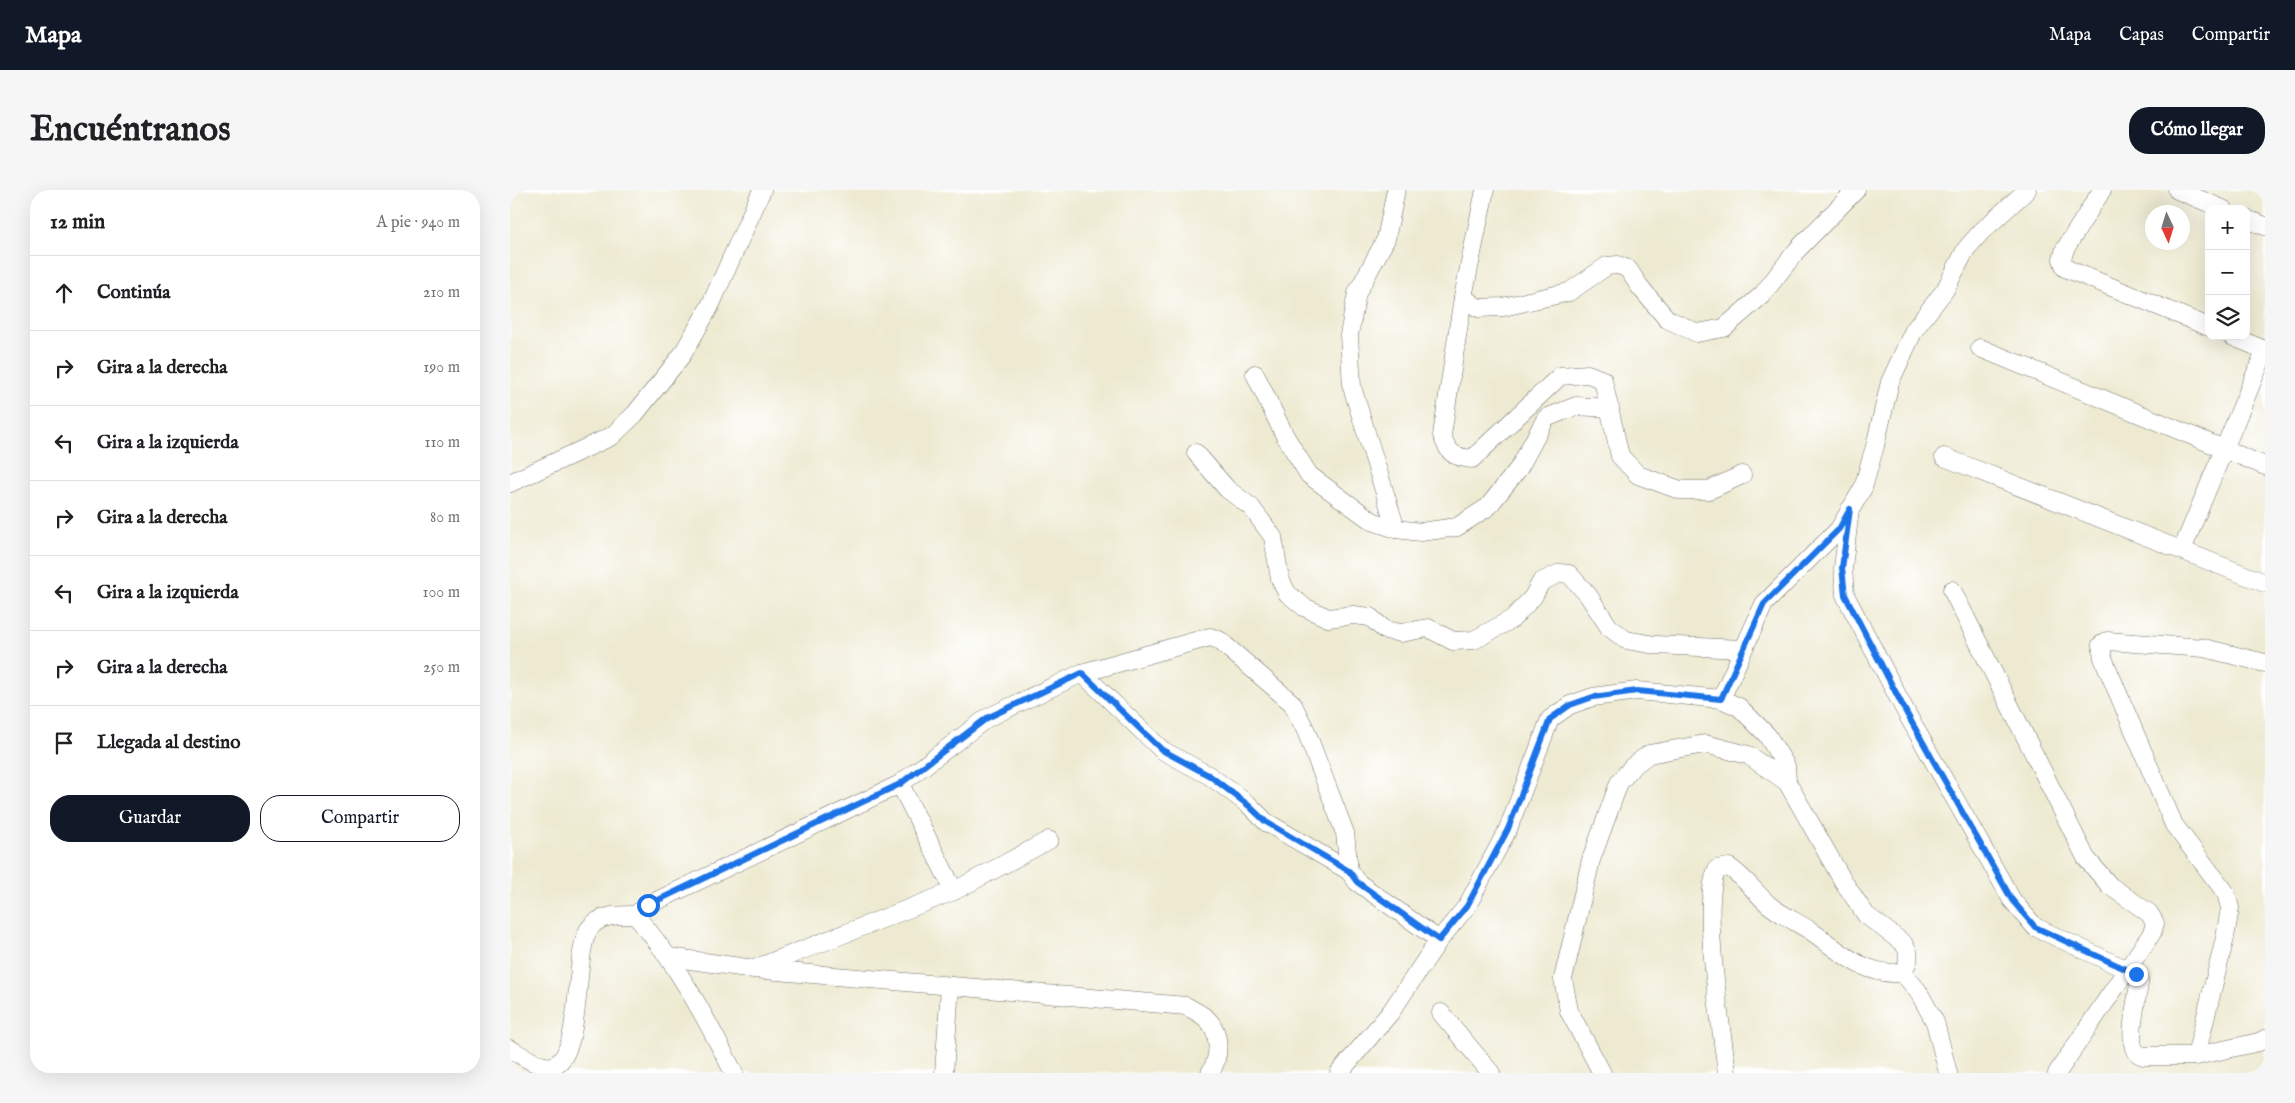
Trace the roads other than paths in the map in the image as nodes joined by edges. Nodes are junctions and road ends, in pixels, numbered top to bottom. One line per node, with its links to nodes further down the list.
1 (762, 190): 23 (street)
2 (1396, 190): 25 (street)
3 (1485, 190): 11 (street)
4 (1856, 190): 11 (street)
5 (2027, 190): 24 (street)
6 (2102, 190): 12 (street)
7 (2177, 190): 8 (street)
8 (2213, 205)
9 (2250, 220): 10 (street)
10 (2265, 226)
11 (1463, 297): 17 (street)
12 (2205, 325)
13 (2241, 340): 15 (street)
14 (1980, 348): 18 (street)
15 (2265, 350): 18 (street)
16 (1255, 374): 25 (street)
17 (1610, 408): 22 (street); 25 (street)
18 (2224, 448): 21 (street); 26 (street)
19 (1196, 453): 29 (street)
20 (1944, 457): 26 (street)
21 (2265, 466)
22 (1742, 475)
23 (510, 483)
24 (1850, 509): 29 (street); 42 (street)
25 (1396, 529)
26 (2182, 550): 27 (street)
27 (2265, 583)
28 (1952, 590): 42 (street)
29 (1743, 649): 32 (street)
30 (2265, 663): 48 (street)
31 (1082, 673): 34 (street); 36 (street); 36 (street)
32 (1721, 699): 33 (street); 39 (street)
33 (1787, 782): 43 (street); 54 (street)
34 (900, 784): 37 (street); 38 (street)
35 (1049, 840): 37 (street)
36 (1349, 871): 39 (street)
37 (954, 891): 41 (street)
38 (635, 915): 40 (street); 47 (street)
39 (1439, 940): 52 (street)
40 (669, 957): 41 (street); 49 (street)
41 (754, 969): 44 (street)
42 (2127, 971): 48 (street); 57 (street)
43 (1903, 973): 55 (street); 56 (street)
44 (950, 986): 50 (street); 51 (street)
45 (1441, 1013): 53 (street)
46 (2265, 1039): 48 (street)
47 (510, 1049)
48 (2196, 1056)
49 (734, 1073)
50 (944, 1073)
51 (1210, 1073)
52 (1339, 1073)
53 (1491, 1073)
54 (1602, 1073)
55 (1727, 1073)
56 (1948, 1073)
57 (2057, 1073)

